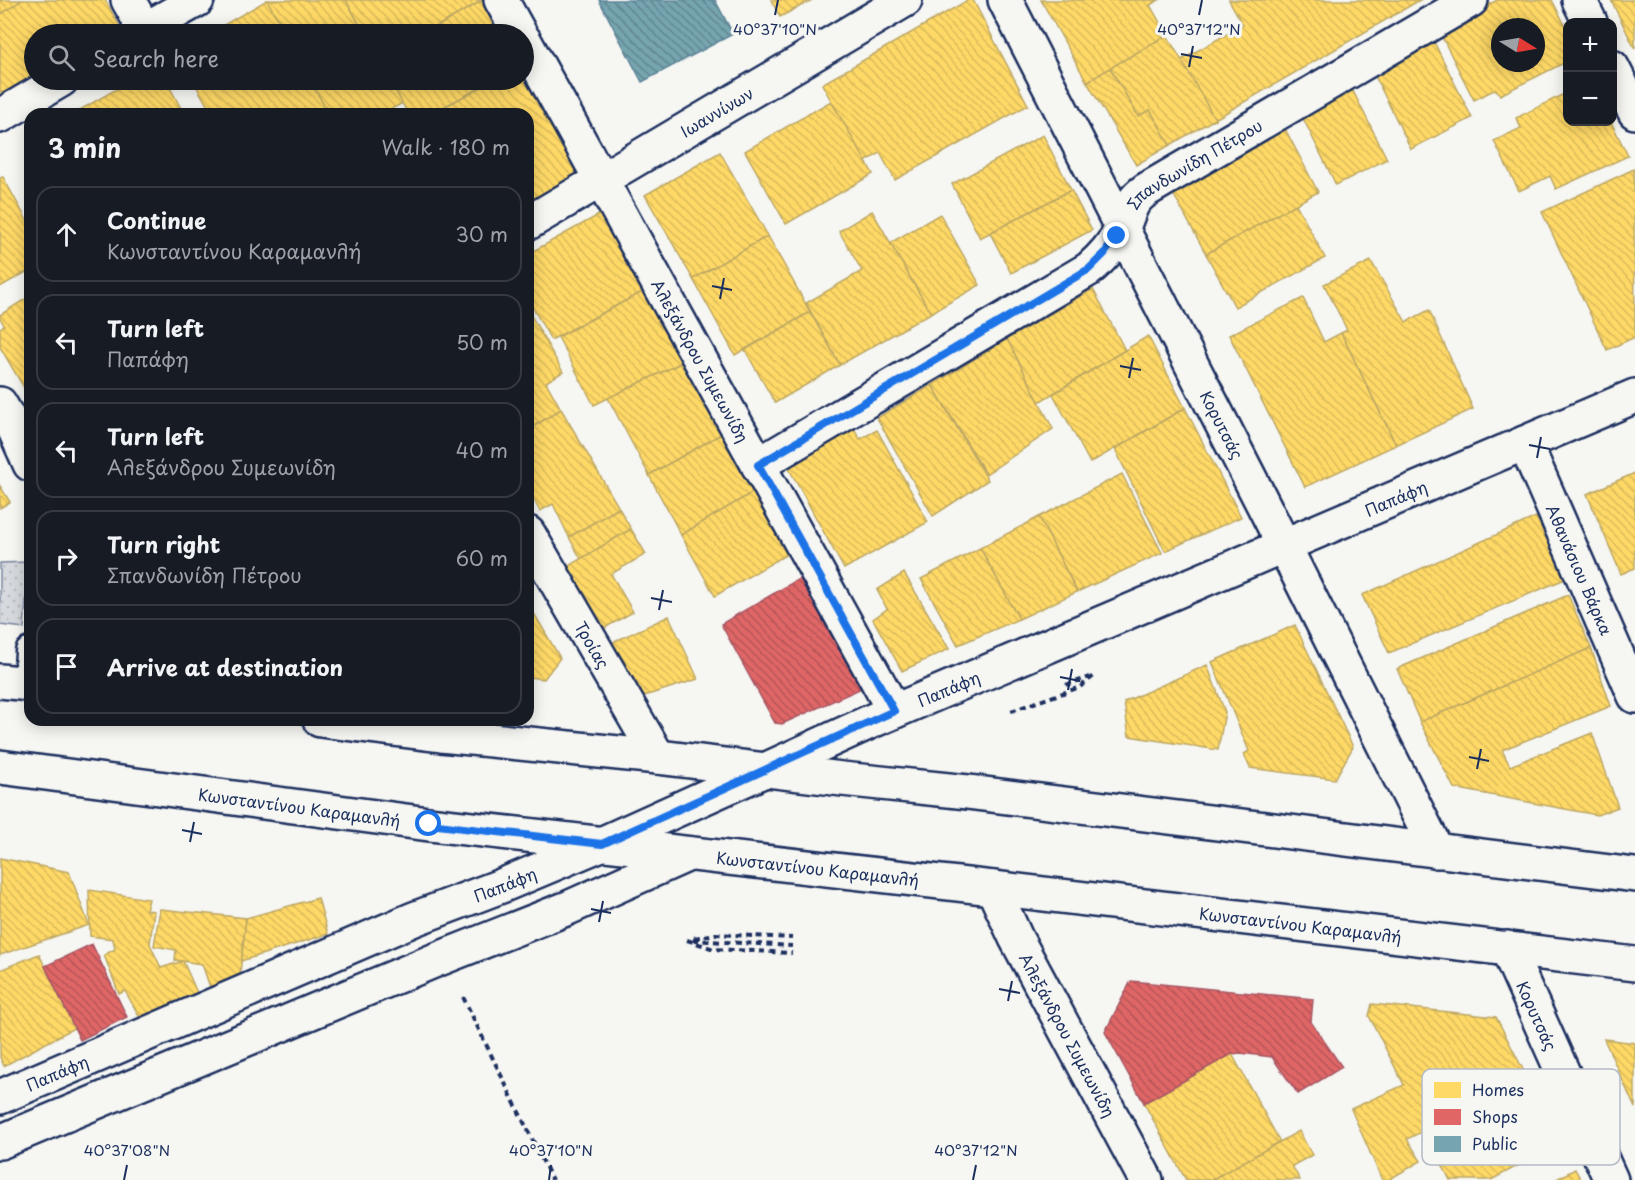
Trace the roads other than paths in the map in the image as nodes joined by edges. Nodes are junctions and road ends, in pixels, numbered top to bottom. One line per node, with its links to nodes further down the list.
1 (128, 0): 9 (street)
2 (197, 0): 10 (street)
3 (501, 0): 11 (street)
4 (905, 0): 17 (street, Ιωαννίνων)
5 (1005, 0): 19 (street, Κορυτσάς)
6 (1471, 0): 19 (street, Σπανδωνίδη Πέτρου)
7 (1579, 0): 8 (street)
8 (1588, 18)
9 (138, 24)
10 (155, 24)
11 (514, 24)
12 (534, 58): 17 (street, Αλεξάνδρου Συμεωνίδη)
13 (1615, 72): 15 (street)
14 (44, 90): 16 (street)
15 (1635, 112)
16 (0, 116)
17 (601, 180): 18 (street, Ιωαννίνων); 24 (street, Αλεξάνδρου Συμεωνίδη)
18 (534, 219)
19 (1122, 228): 24 (street, Σπανδωνίδη Πέτρου); 26 (street, Κορυτσάς)
20 (1635, 396): 22 (street, Παπάφη)
21 (0, 404): 23 (street)
22 (1525, 443): 26 (street, Παπάφη); 27 (street, Αθανάσιου Βάρκα)
23 (24, 450)
24 (758, 465): 28 (street, Αλεξάνδρου Συμεωνίδη)
25 (534, 543): 30 (street, Τροίας)
26 (1284, 546): 28 (street, Παπάφη); 34 (street, Κορυτσάς)
27 (1635, 696)
28 (894, 711): 32 (street, Παπάφη)
29 (368, 726): 30 (street)
30 (658, 757): 32 (street)
31 (0, 767): 33 (street, Κωνσταντίνου Καραμανλή)
32 (765, 770): 33 (street, Παπάφη); 34 (street)
33 (602, 844): 35 (street, Κωνσταντίνου Καραμανλή); 41 (street, Παπάφη)
34 (1437, 851): 36 (street)
35 (689, 854): 37 (street, Κωνσταντίνου Καραμανλή); 42 (street)
36 (1635, 875)
37 (993, 888): 38 (street, Κωνσταντίνου Καραμανλή); 44 (street, Αλεξάνδρου Συμεωνίδη)
38 (1507, 948): 39 (street, Κωνσταντίνου Καραμανλή); 40 (street, Κορυτσάς)
39 (1635, 964)
40 (1561, 1069)
41 (0, 1097)
42 (0, 1142)
43 (1604, 1165): 45 (street, Κορυτσάς)
44 (1146, 1180)
45 (1611, 1180)

